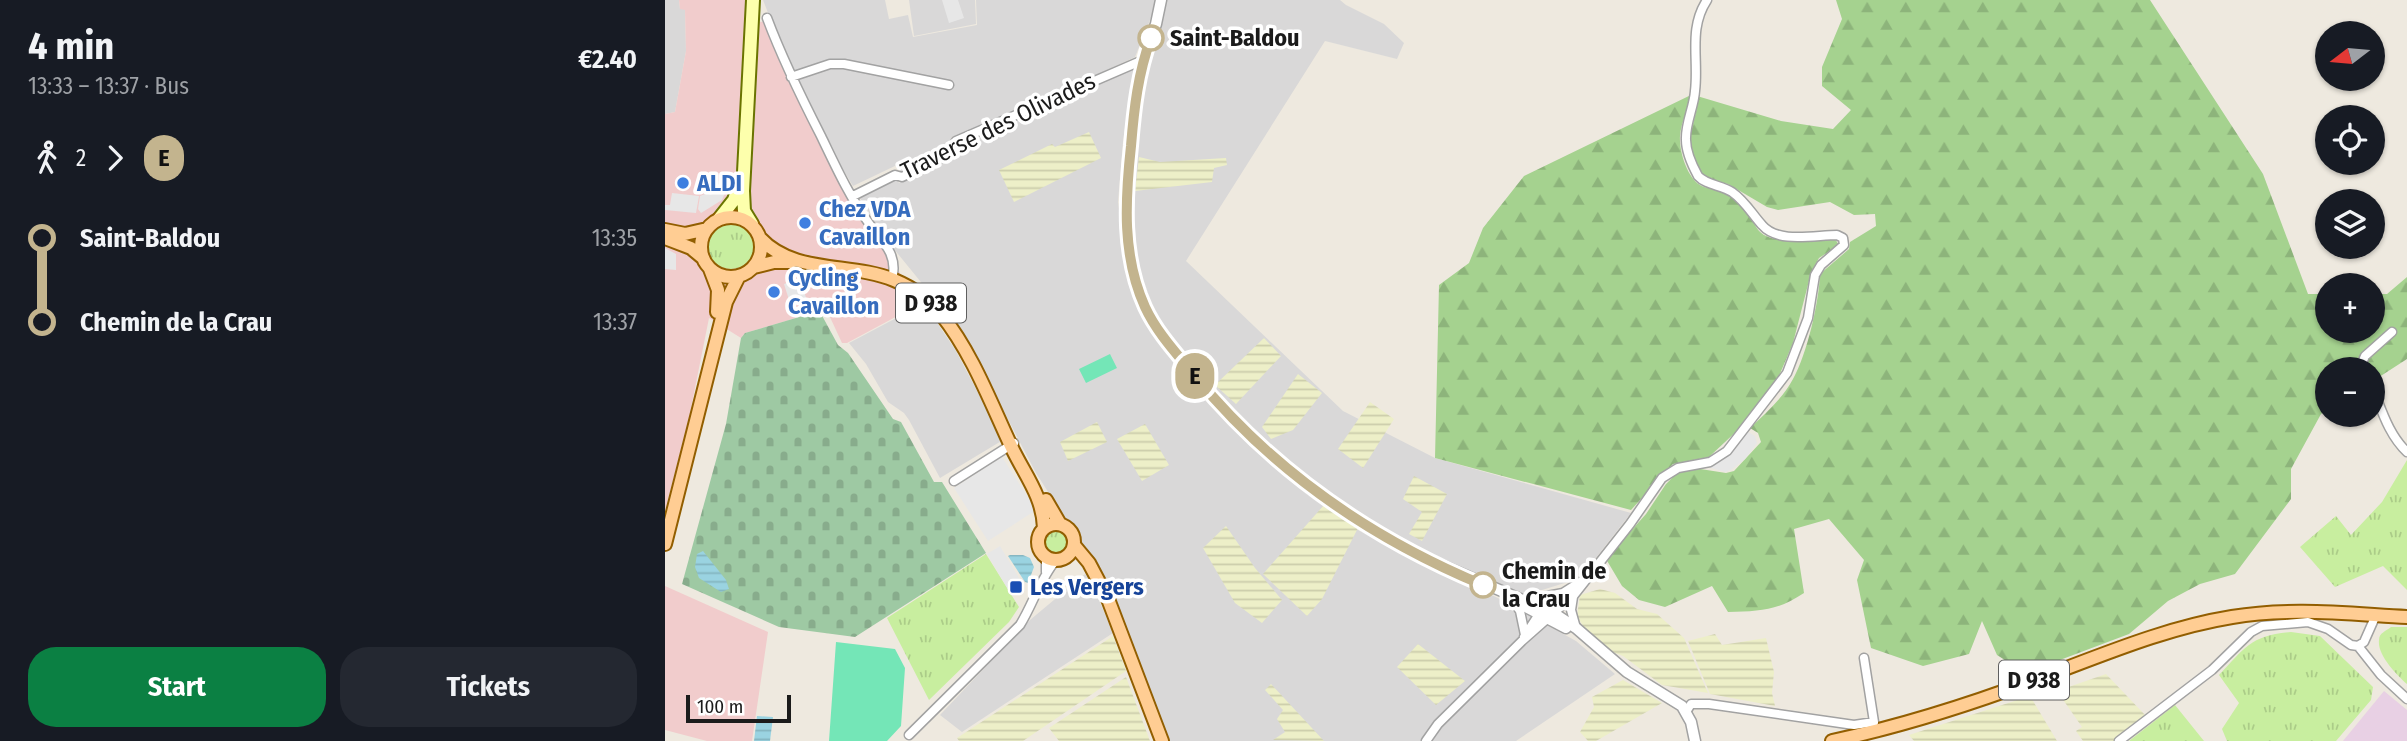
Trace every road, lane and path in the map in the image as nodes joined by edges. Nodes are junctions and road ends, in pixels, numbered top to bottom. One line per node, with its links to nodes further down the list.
1 (753, 0): 8 (main road)
2 (1161, 0): 5 (street)
3 (1707, 0): 33 (street)
4 (767, 18): 6 (street)
5 (1143, 60): 9 (street, Traverse des Olivades); 35 (street)
6 (791, 77): 7 (street); 9 (street)
7 (949, 85)
8 (743, 160): 10 (main road); 11 (main road)
9 (853, 196): 20 (street)
10 (719, 219): 11 (main road); 12 (main road)
11 (751, 224): 15 (main road, D 938)
12 (707, 229): 13 (main road); 17 (main road)
13 (665, 230)
14 (665, 238): 17 (main road)
15 (760, 238): 16 (main road, D 938); 18 (main road)
16 (804, 262): 18 (main road, D 938); 20 (main road, D 938)
17 (707, 263): 19 (main road); 23 (main road)
18 (754, 267): 19 (main road, D 938)
19 (739, 276): 23 (main road)
20 (892, 279): 25 (main road, D 938)
21 (2392, 332): 22 (street)
22 (2365, 357)
23 (708, 368): 30 (main road)
24 (2385, 417): 26 (street)
25 (1013, 444): 27 (street); 28 (main road, D 938); 29 (main road, D 938)
26 (2407, 452)
27 (954, 481)
28 (1060, 524): 29 (main road); 31 (main road, D 938)
29 (1044, 528): 32 (main road, D 938)
30 (665, 544)
31 (1074, 545): 32 (main road); 34 (main road, D 938)
32 (1055, 558): 34 (main road, D 938); 51 (street)
33 (1584, 579): 36 (street); 37 (street)
34 (1101, 586): 52 (main road, D 938)
35 (1503, 593): 38 (street); 39 (street)
36 (1563, 593): 39 (street); 40 (street)
37 (1574, 595): 42 (street); 44 (street)
38 (1513, 600): 40 (street); 45 (street)
39 (1526, 600): 40 (street)
40 (1541, 610): 42 (street); 45 (street)
41 (2376, 615): 43 (main road, D 938); 47 (street); 55 (main road, D 938)
42 (1552, 616): 44 (street); 45 (street); 46 (street)
43 (2407, 617)
44 (1576, 628): 46 (street)
45 (1524, 638): 53 (street)
46 (1589, 641): 50 (street)
47 (2358, 646): 49 (street); 56 (street)
48 (1864, 658): 50 (street)
49 (2407, 699)
50 (1686, 712): 54 (street)
51 (909, 735)
52 (1162, 741)
53 (1426, 741)
54 (1695, 741)
55 (1832, 741)
56 (2119, 741)

